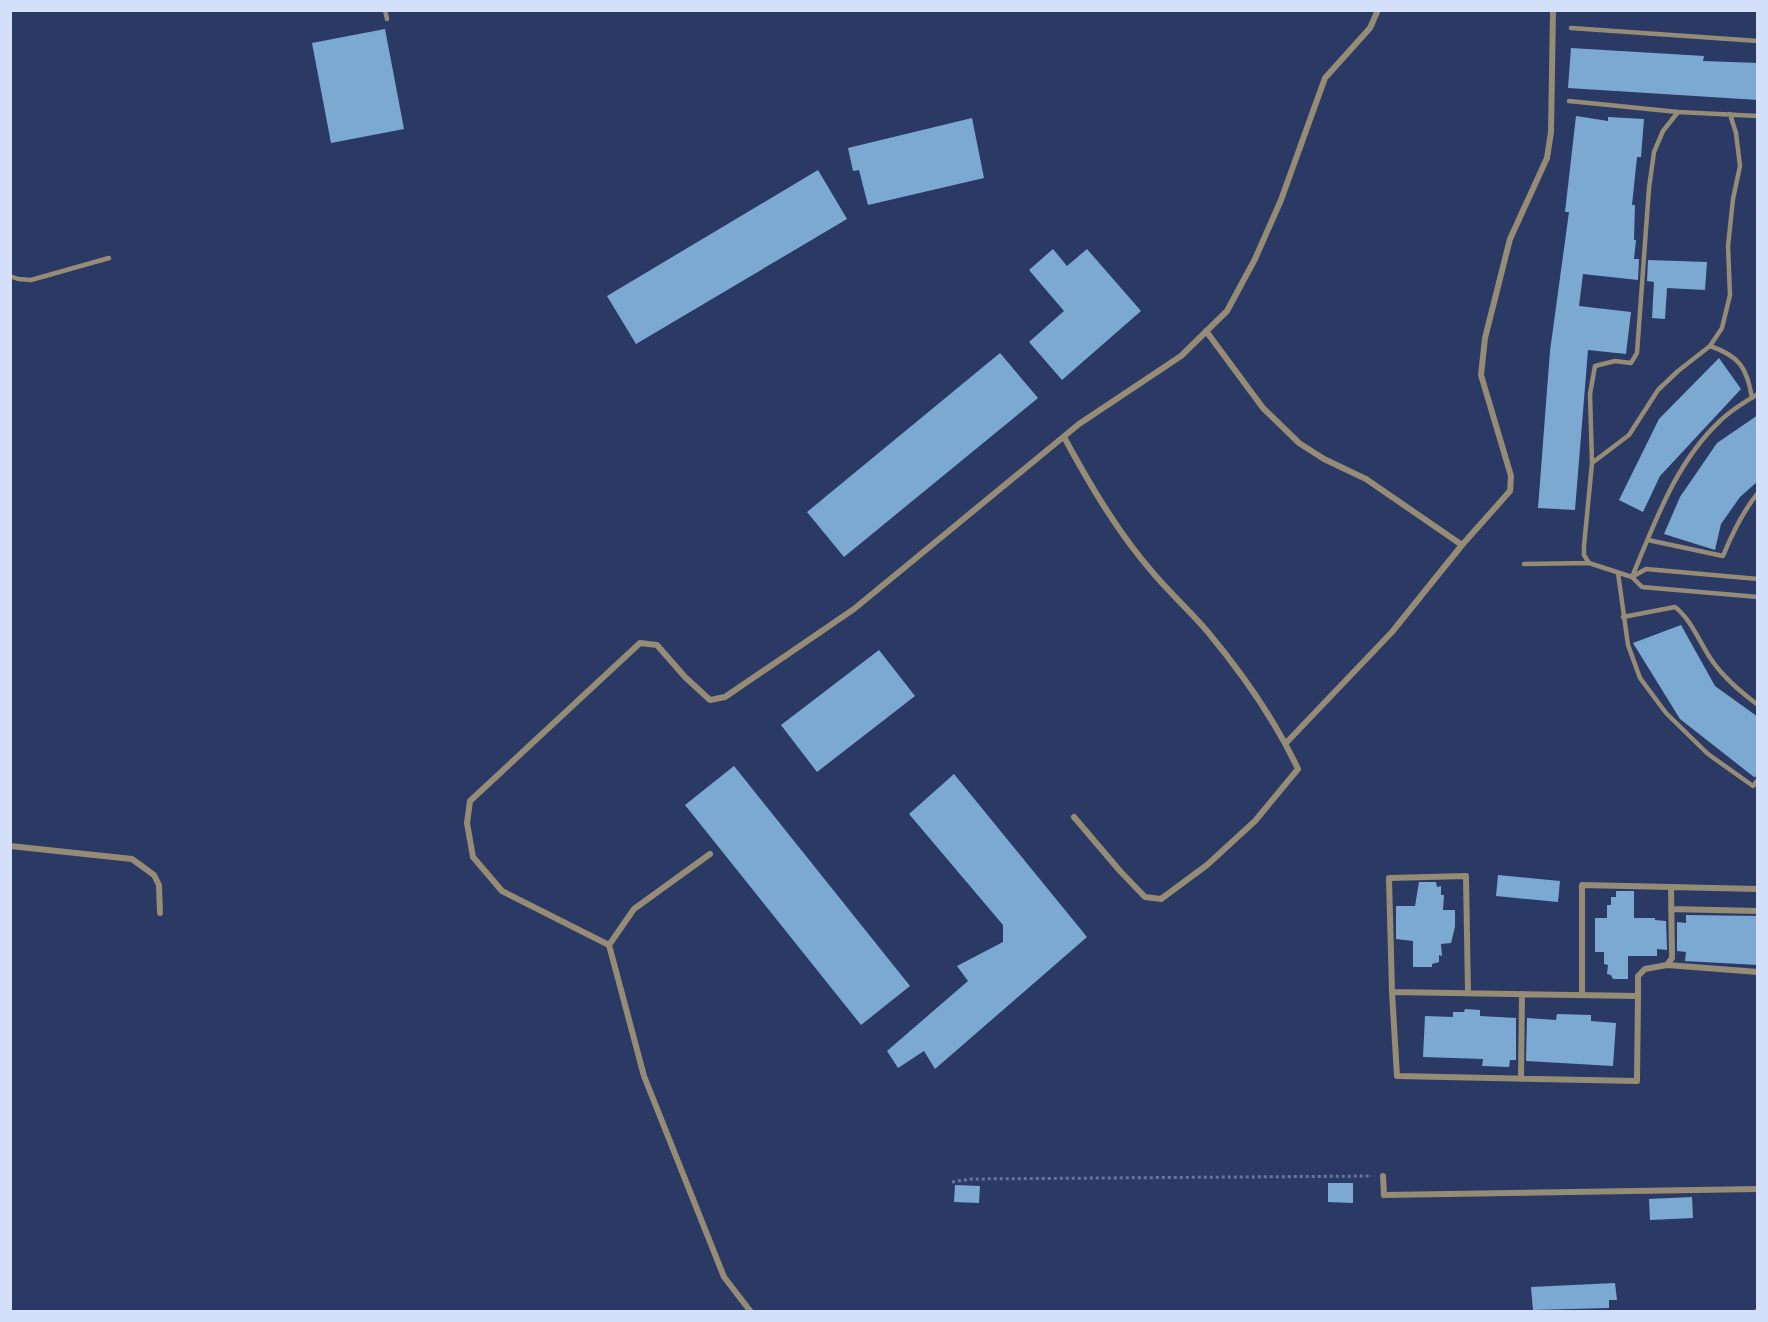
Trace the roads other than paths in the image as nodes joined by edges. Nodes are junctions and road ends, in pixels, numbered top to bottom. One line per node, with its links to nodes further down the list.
1 (385, 10): 4 (lane)
2 (1378, 10): 13 (street)
3 (1553, 10): 21 (street)
4 (387, 19)
5 (1572, 28): 6 (lane)
6 (1758, 41)
7 (1569, 101): 8 (lane)
8 (1678, 112): 9 (lane); 18 (lane)
9 (1730, 114): 10 (lane); 14 (lane)
10 (1758, 116)
11 (109, 258): 12 (lane)
12 (10, 276)
13 (1206, 331): 17 (street); 21 (street)
14 (1710, 346): 16 (lane); 18 (lane)
15 (1758, 394): 16 (lane)
16 (1752, 398): 20 (lane)
17 (1064, 437): 30 (street); 40 (street)
18 (1592, 463): 22 (lane)
19 (1758, 493): 20 (lane)
20 (1647, 540): 25 (lane)
21 (1462, 545): 30 (street)
22 (1589, 563): 23 (lane); 24 (lane)
23 (1524, 564)
24 (1618, 573): 25 (lane); 28 (lane)
25 (1632, 577): 26 (lane); 27 (lane)
26 (1758, 579)
27 (1758, 597)
28 (1623, 617): 29 (lane); 31 (lane)
29 (1758, 705)
30 (1286, 743): 32 (street)
31 (1758, 780)
32 (1074, 817)
33 (10, 846): 39 (street)
34 (710, 854): 40 (street)
35 (1671, 887): 36 (street); 37 (street); 46 (street)
36 (1758, 890)
37 (1671, 909): 38 (street); 41 (street)
38 (1758, 911)
39 (160, 913)
40 (609, 945): 51 (street)
41 (1667, 965): 42 (street); 47 (street)
42 (1758, 972)
43 (1392, 992): 44 (street); 44 (street); 48 (street)
44 (1468, 993): 45 (street)
45 (1522, 994): 46 (street); 48 (street)
46 (1582, 995): 47 (street)
47 (1638, 996): 48 (street)
48 (1521, 1079)
49 (1383, 1176): 50 (street)
50 (1758, 1189)
51 (751, 1311)

